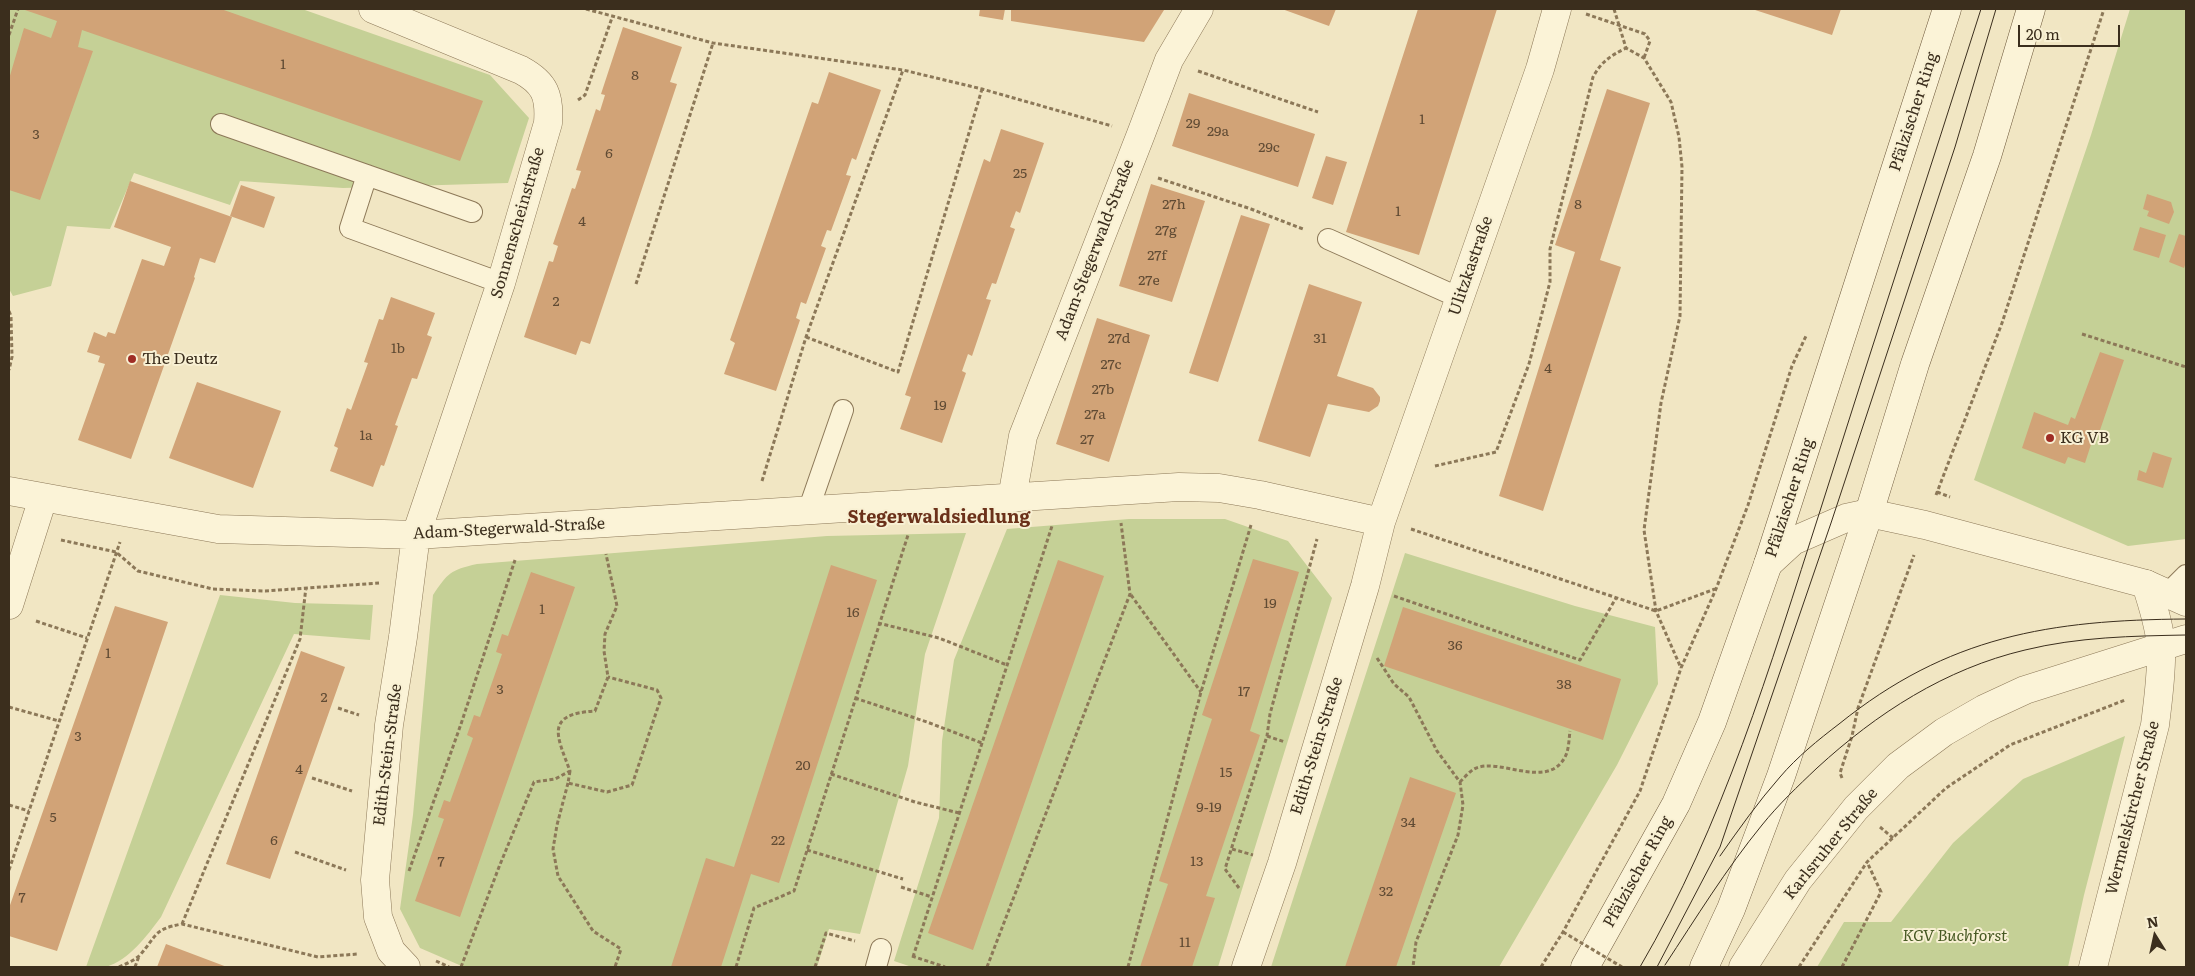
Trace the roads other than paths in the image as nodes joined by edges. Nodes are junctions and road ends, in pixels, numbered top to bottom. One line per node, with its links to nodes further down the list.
1 (373, 9): 10 (street, Sonnenscheinstraße)
2 (1199, 9): 15 (street, Adam-Stegerwald-Straße)
3 (1948, 9): 20 (street, Pfälzischer Ring)
4 (2032, 9): 17 (street)
5 (1569, 10): 11 (street, Ulitzkastraße)
6 (221, 124): 7 (lane)
7 (367, 175): 8 (lane); 10 (lane)
8 (472, 212)
9 (1328, 240): 11 (lane)
10 (501, 283): 19 (street, Sonnenscheinstraße)
11 (1460, 298): 18 (street, Ulitzkastraße)
12 (843, 410): 16 (lane)
13 (9, 491): 14 (street, Adam-Stegerwald-Straße)
14 (43, 498): 19 (street, Adam-Stegerwald-Straße); 22 (street)
15 (1012, 498): 16 (street, Adam-Stegerwald-Straße); 18 (street, Adam-Stegerwald-Straße)
16 (808, 511): 19 (street, Adam-Stegerwald-Straße)
17 (1869, 513): 20 (street); 21 (street); 28 (street)
18 (1381, 522): 26 (street, Edith-Stein-Straße)
19 (416, 535): 25 (street, Edith-Stein-Straße)
20 (1768, 564): 27 (street, Pfälzischer Ring)
21 (2172, 588): 24 (street, Wermelskircher Straße)
22 (9, 604)
23 (2186, 638): 24 (street, Karlsruher Straße)
24 (2161, 648): 29 (street, Karlsruher Straße); 30 (street, Wermelskircher Straße)
25 (398, 959)
26 (1246, 967)
27 (1585, 967)
28 (1704, 967)
29 (1743, 967)
30 (2093, 967)

